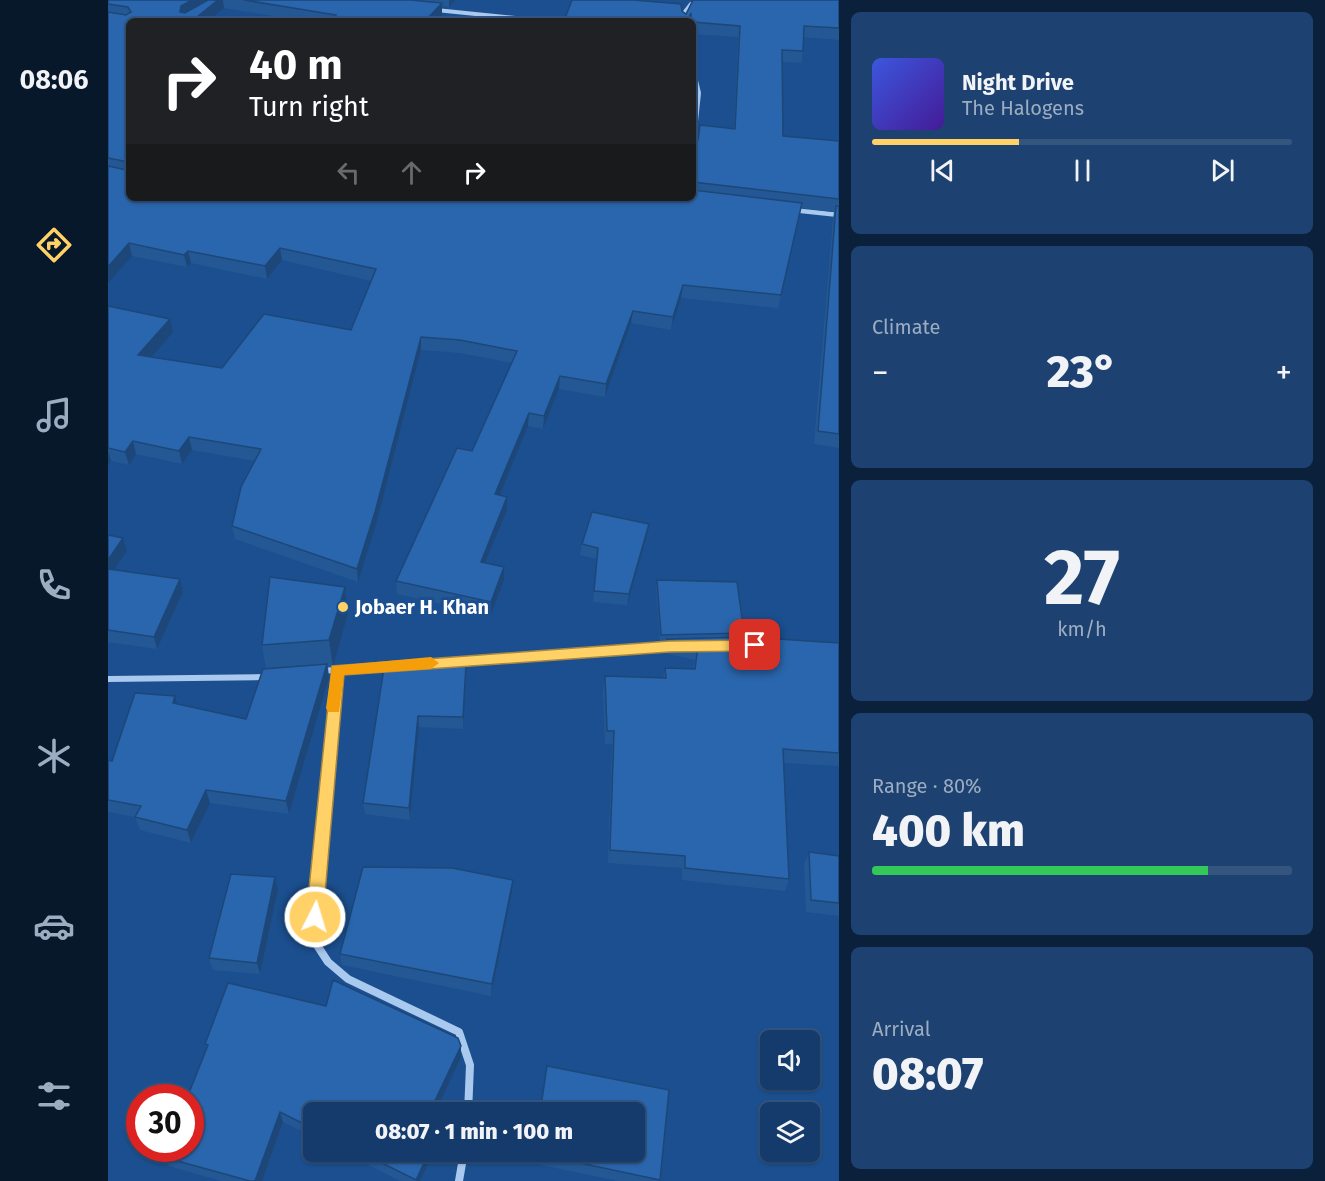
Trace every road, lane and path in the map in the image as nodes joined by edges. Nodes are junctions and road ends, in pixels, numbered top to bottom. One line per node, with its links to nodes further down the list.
1 (700, 3): 4 (street)
2 (429, 10): 3 (street)
3 (514, 18)
4 (684, 18)
5 (696, 80): 6 (street)
6 (696, 122)
7 (782, 208): 8 (street)
8 (839, 215)
9 (681, 646): 10 (street)
10 (421, 664)
11 (399, 665): 12 (street)
12 (337, 670): 13 (street); 16 (street)
13 (314, 672)
14 (279, 676): 15 (street)
15 (108, 679)
16 (468, 1102)
17 (462, 1162): 18 (street)
18 (459, 1181)

